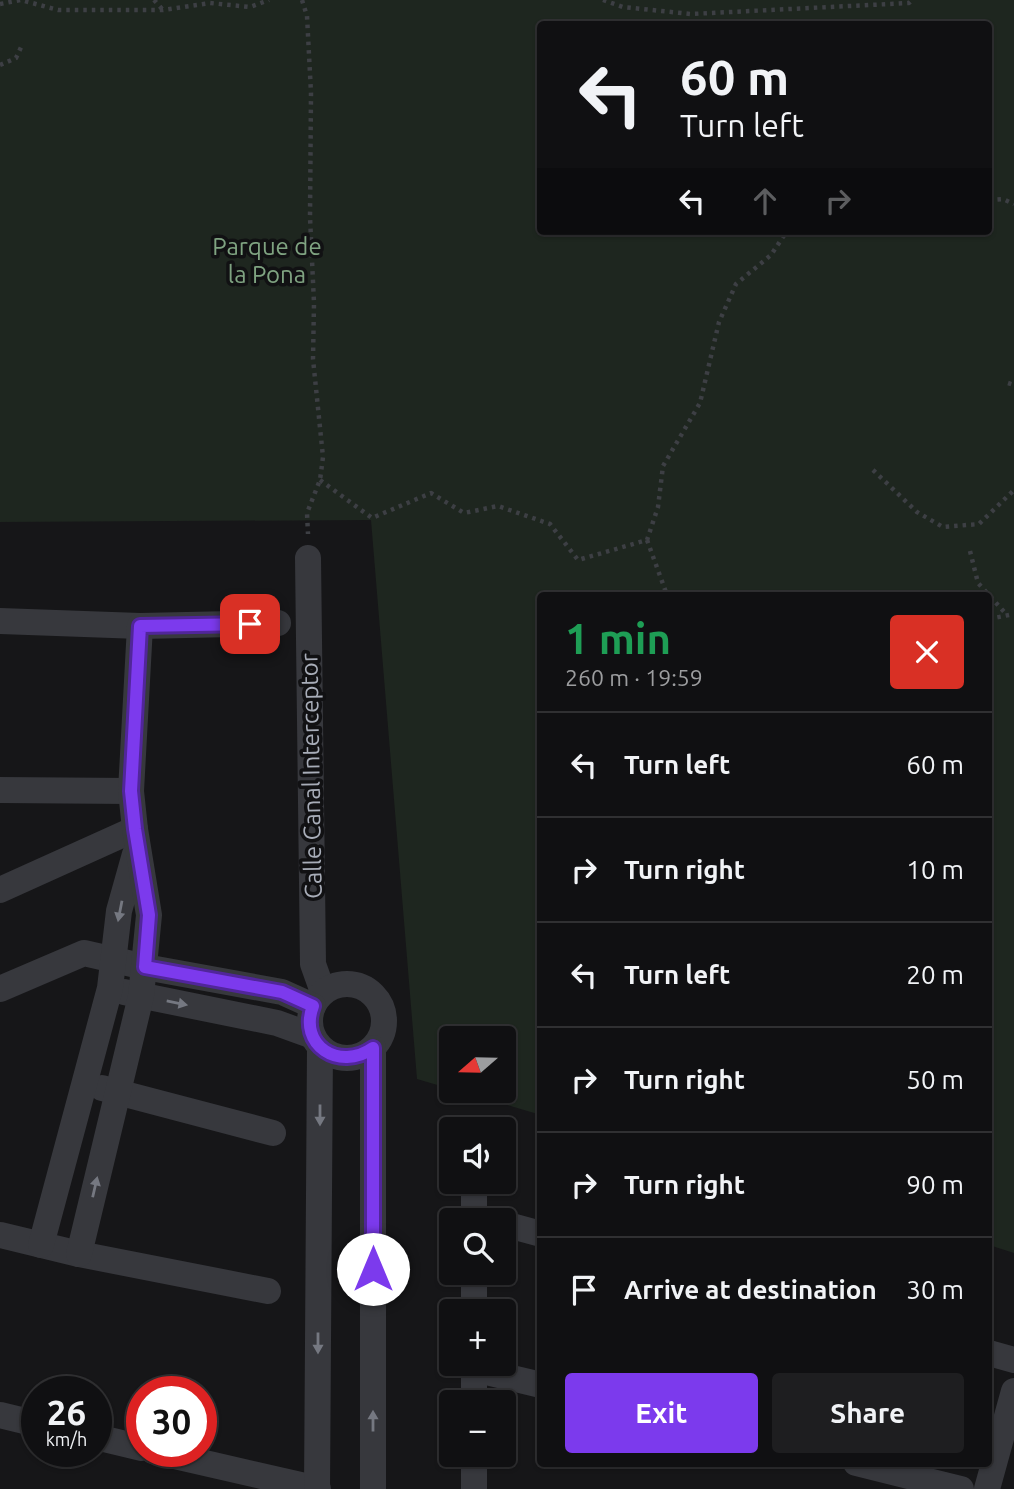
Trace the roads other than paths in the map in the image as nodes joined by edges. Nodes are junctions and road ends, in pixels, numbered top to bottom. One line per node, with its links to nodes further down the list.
1 (308, 558): 14 (street, Calle Canal Interceptor)
2 (0, 621): 4 (street)
3 (278, 623): 4 (street)
4 (140, 626): 6 (street)
5 (0, 790): 6 (street)
6 (131, 791): 7 (street)
7 (136, 837): 8 (street); 9 (street, one-way to 9); 10 (street)
8 (0, 890)
9 (113, 960): 10 (street); 11 (street); 12 (street)
10 (145, 967): 13 (street); 14 (street)
11 (110, 988): 13 (street); 17 (street)
12 (0, 989)
13 (141, 996): 15 (street, one-way to 15); 18 (street)
14 (318, 999): 15 (street); 16 (street)
15 (316, 1042): 16 (street); 36 (street, one-way to 36)
16 (373, 1048): 37 (street, one-way to 16)
17 (83, 1085): 18 (street); 23 (street)
18 (117, 1091): 19 (street); 24 (street, one-way to 18)
19 (273, 1133)
20 (516, 1227): 21 (street)
21 (537, 1233)
22 (0, 1235): 23 (street)
23 (41, 1245): 24 (street)
24 (79, 1254): 25 (street)
25 (268, 1291)
26 (992, 1354): 27 (street)
27 (1014, 1360)
28 (509, 1376): 29 (street)
29 (537, 1384)
30 (1014, 1391): 40 (street)
31 (0, 1415): 32 (street)
32 (21, 1420)
33 (217, 1466): 36 (street)
34 (474, 1467): 38 (street)
35 (872, 1467): 39 (street)
36 (317, 1489)
37 (373, 1489)
38 (474, 1489)
39 (961, 1489)
40 (988, 1489)

